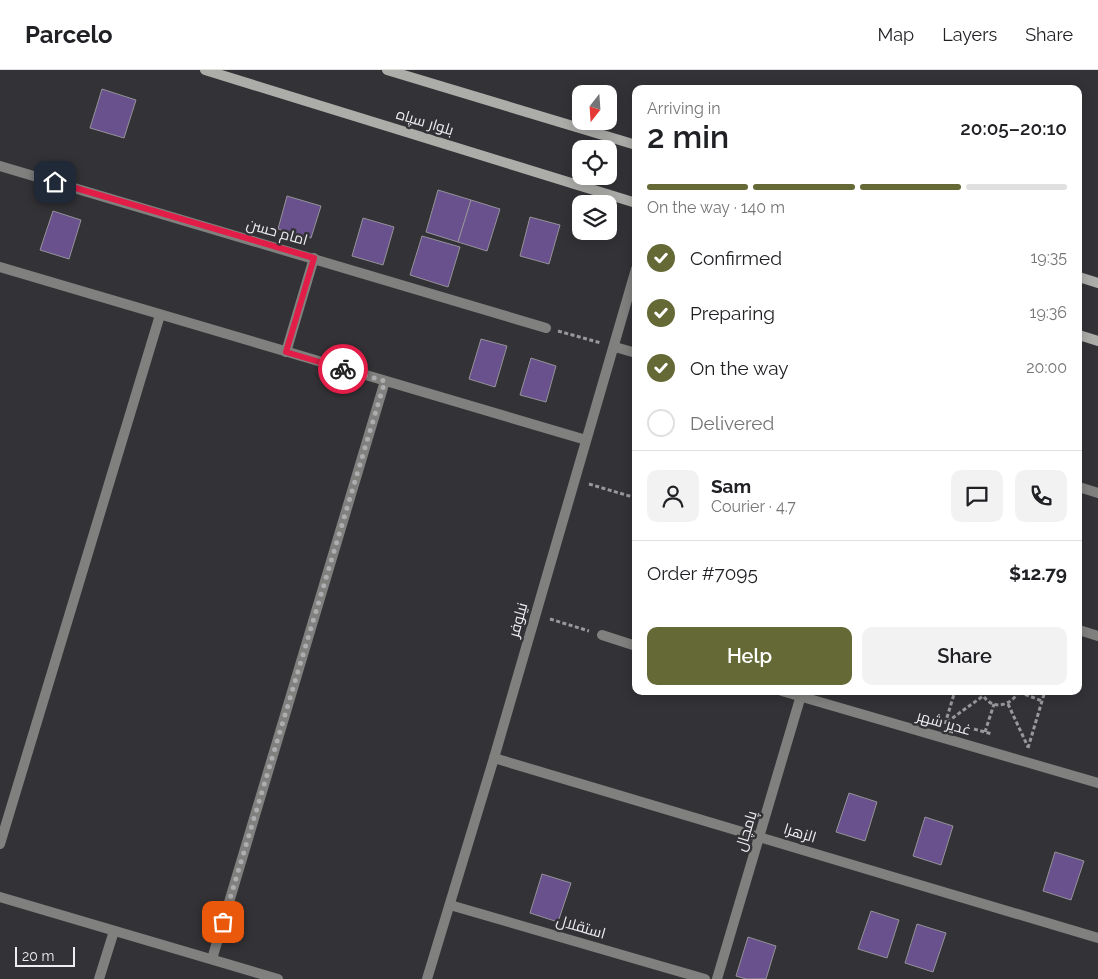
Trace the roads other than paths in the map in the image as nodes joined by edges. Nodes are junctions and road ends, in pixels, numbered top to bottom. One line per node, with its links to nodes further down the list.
1 (205, 70): 5 (main road, بلوار سپاه)
2 (388, 70): 3 (main road)
3 (632, 144)
4 (0, 166): 6 (street, امام حسن)
5 (632, 202)
6 (314, 258): 12 (street, امام حسن); 16 (street)
7 (0, 267): 11 (street)
8 (1082, 278): 9 (main road)
9 (1098, 283)
10 (632, 284): 15 (street, نیلوفر)
11 (160, 314): 16 (street); 31 (street)
12 (546, 328)
13 (1082, 336): 14 (main road)
14 (1098, 341)
15 (615, 347): 17 (street); 19 (street, نیلوفر)
16 (286, 352): 18 (street)
17 (632, 352)
18 (385, 381): 19 (street); 36 (street)
19 (586, 440): 28 (street, نیلوفر)
20 (1082, 488): 21 (street)
21 (1098, 492)
22 (1082, 631): 24 (street)
23 (602, 635): 25 (street)
24 (1098, 636)
25 (632, 645)
26 (802, 695): 30 (street, پامچال)
27 (805, 695): 29 (street, غدیر شهر)
28 (494, 758): 30 (street, الزهرا); 33 (street, نیلوفر)
29 (1098, 783)
30 (760, 837): 35 (street, الزهرا); 41 (street, پامچال)
31 (0, 844)
32 (0, 897): 34 (street)
33 (450, 905): 39 (street, نیلوفر); 40 (street, استقلال)
34 (114, 930): 36 (street); 37 (street)
35 (1098, 938)
36 (212, 960): 38 (street)
37 (99, 979)
38 (278, 979)
39 (427, 979)
40 (705, 979)
41 (717, 979)

